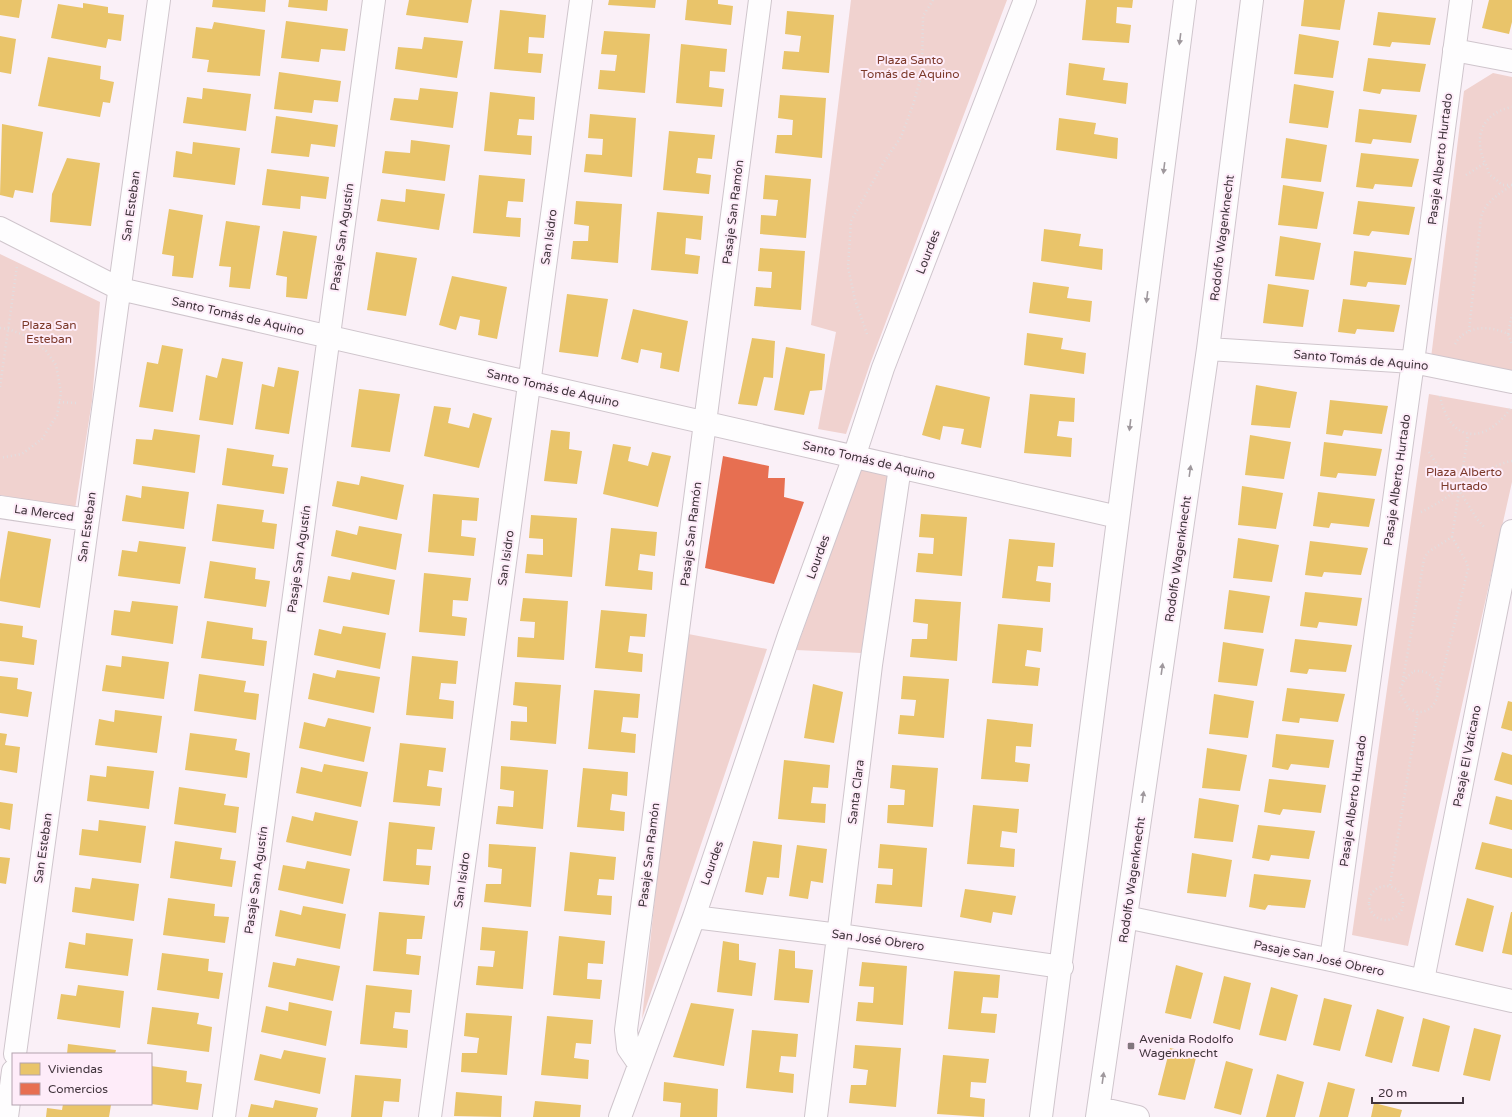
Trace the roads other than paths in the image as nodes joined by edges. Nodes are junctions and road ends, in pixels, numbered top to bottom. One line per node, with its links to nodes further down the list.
1 (159, 0): 12 (street, San Esteban)
2 (374, 0): 13 (street, Pasaje San Agustín)
3 (581, 0): 16 (street, San Isidro)
4 (760, 0): 18 (street, Pasaje San Ramón)
5 (1025, 0): 19 (street, Lourdes)
6 (1185, 0): 22 (street, one-way to 22)
7 (1252, 0): 14 (street, Rodolfo Wagenknecht)
8 (1461, 0): 9 (street, Pasaje Alberto Hurtado)
9 (1454, 50): 10 (street); 15 (street, Pasaje Alberto Hurtado)
10 (1512, 61)
11 (0, 228): 12 (street, Santo Tomás de Aquino)
12 (120, 289): 13 (street, Santo Tomás de Aquino); 23 (street, San Esteban)
13 (329, 337): 16 (street, Santo Tomás de Aquino); 37 (street, Pasaje San Agustín)
14 (1208, 349): 15 (street, Santo Tomás de Aquino); 26 (street, Rodolfo Wagenknecht, one-way to 14)
15 (1414, 362): 17 (street, Santo Tomás de Aquino); 28 (street, Pasaje Alberto Hurtado)
16 (530, 382): 18 (street, Santo Tomás de Aquino); 38 (street, San Isidro)
17 (1512, 382)
18 (706, 423): 19 (street, Santo Tomás de Aquino); 33 (street, Pasaje San Ramón)
19 (854, 457): 20 (street, Santo Tomás de Aquino); 25 (street, Lourdes)
20 (900, 467): 22 (street, Santo Tomás de Aquino); 27 (street, Santa Clara)
21 (0, 507): 23 (street, La Merced)
22 (1118, 517): 29 (street)
23 (88, 520): 32 (street, San Esteban)
24 (1512, 531): 30 (street, Pasaje El Vaticano)
25 (694, 917): 27 (street, San José Obrero); 33 (street, Lourdes)
26 (1126, 917): 28 (street, Pasaje San José Obrero); 35 (street, Rodolfo Wagenknecht, one-way to 26)
27 (839, 935): 29 (street, San José Obrero); 40 (street, Santa Clara)
28 (1331, 960): 30 (street, Pasaje San José Obrero)
29 (1062, 966): 41 (street)
30 (1423, 980): 31 (street, Pasaje San José Obrero)
31 (1512, 1000)
32 (15, 1053)
33 (639, 1064): 39 (street, Lourdes)
34 (12, 1079): 36 (street)
35 (1098, 1112): 42 (street)
36 (7, 1117)
37 (224, 1117)
38 (430, 1117)
39 (620, 1117)
40 (816, 1117)
41 (1041, 1117)
42 (1138, 1117)

